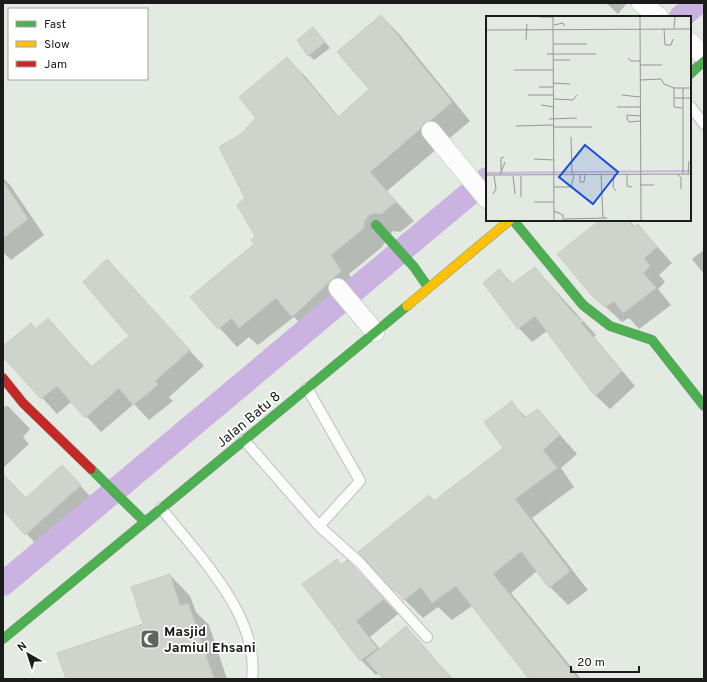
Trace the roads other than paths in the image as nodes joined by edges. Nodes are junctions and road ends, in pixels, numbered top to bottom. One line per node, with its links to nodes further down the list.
1 (691, 43): 2 (street)
2 (704, 56)
3 (704, 61): 4 (street)
4 (691, 73)
5 (691, 107): 6 (lane)
6 (704, 124)
7 (431, 131): 8 (street)
8 (486, 198)
9 (508, 221): 11 (street, Jalan Batu 8); 16 (street)
10 (376, 225): 11 (street)
11 (428, 287): 13 (street, Jalan Batu 8)
12 (338, 288): 13 (street)
13 (374, 332): 15 (street, Jalan Batu 8)
14 (3, 378): 19 (street)
15 (307, 388): 17 (street, Jalan Batu 8); 20 (lane)
16 (704, 406)
17 (244, 440): 18 (street, Jalan Batu 8); 20 (lane)
18 (161, 508): 19 (street, Jalan Batu 8); 23 (lane)
19 (145, 522): 22 (street, Jalan Batu 8)
20 (319, 526): 21 (lane)
21 (427, 637)
22 (3, 639)
23 (252, 679)

